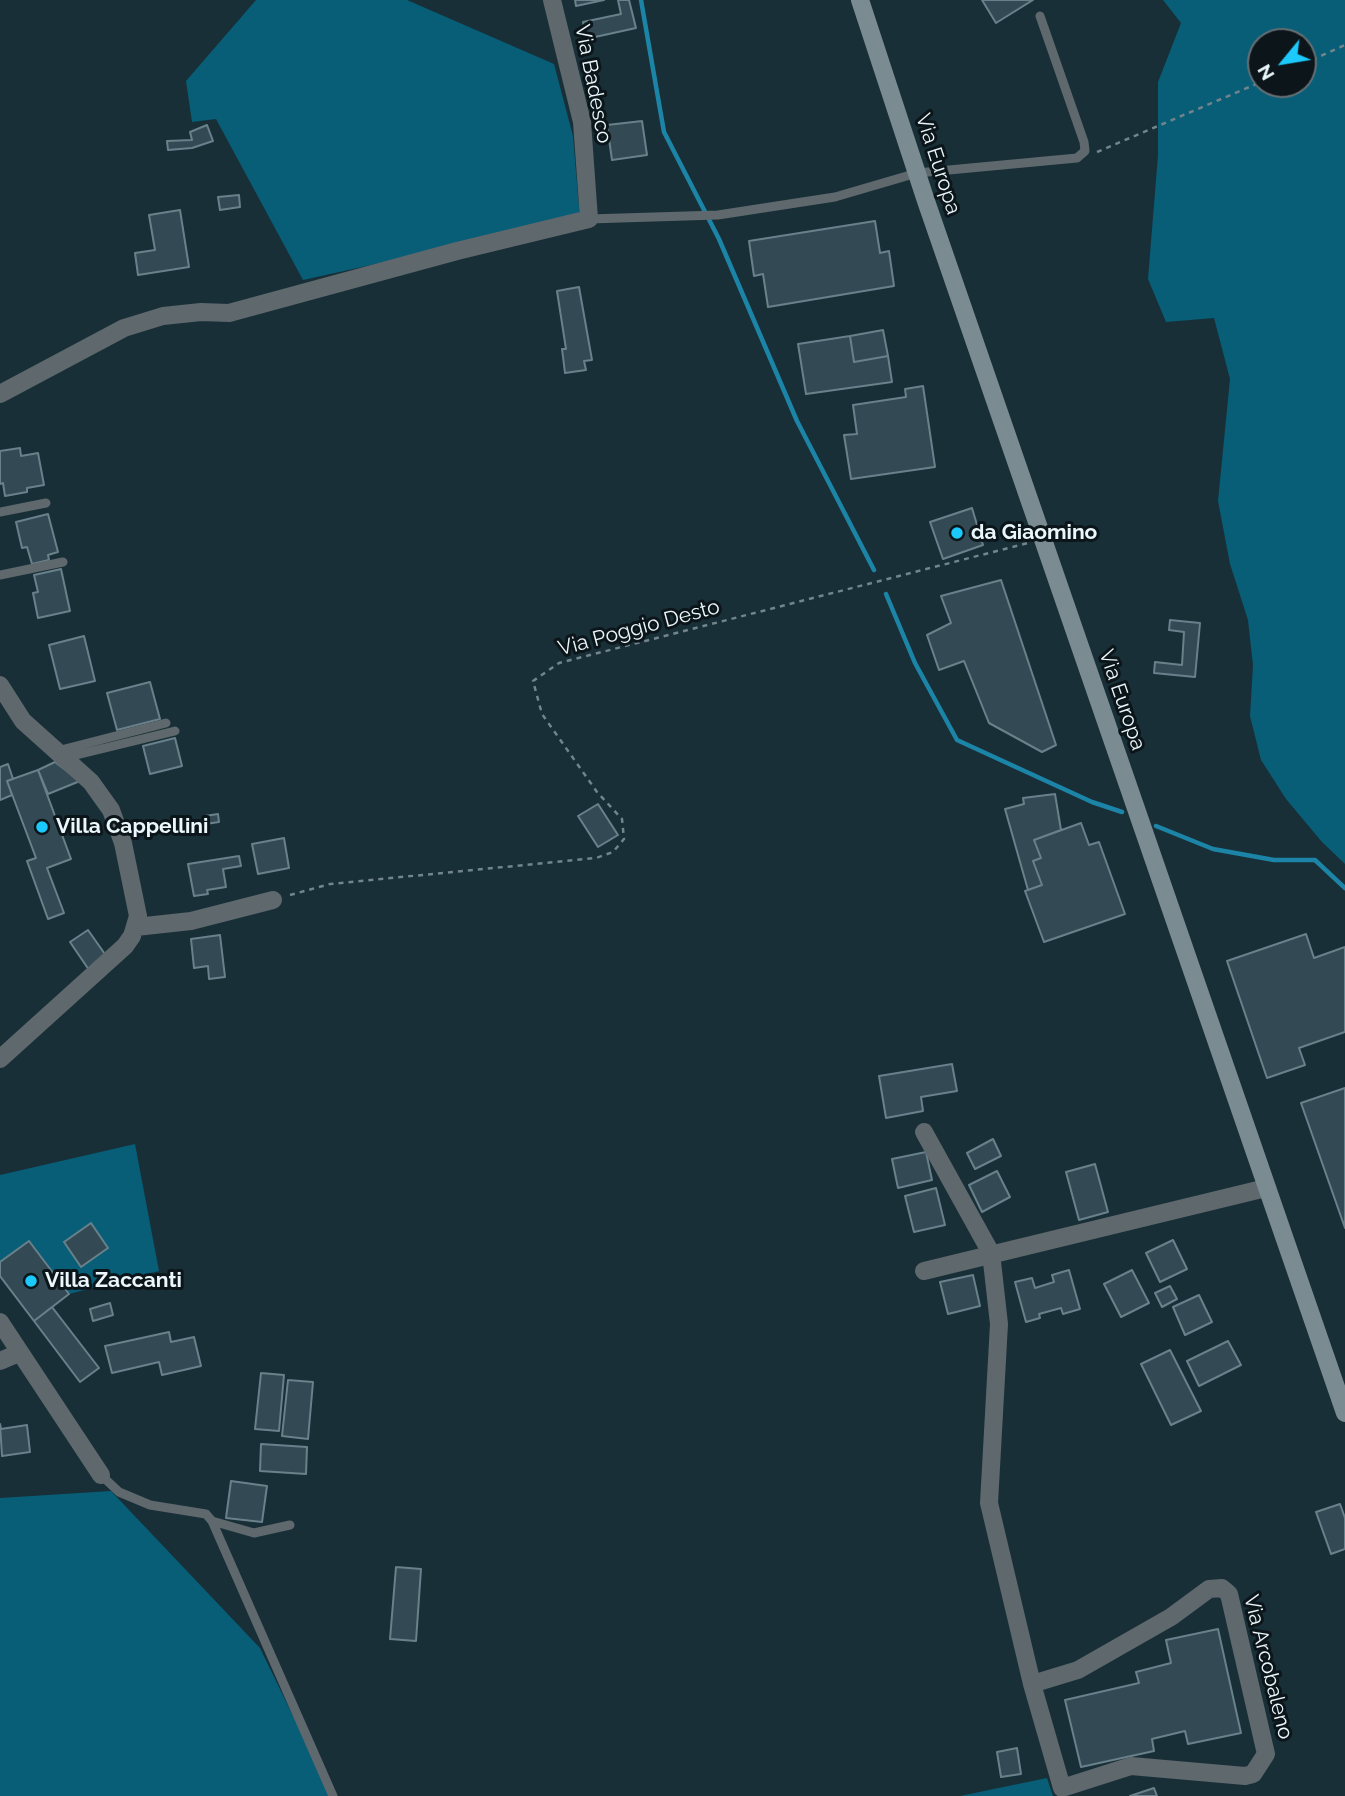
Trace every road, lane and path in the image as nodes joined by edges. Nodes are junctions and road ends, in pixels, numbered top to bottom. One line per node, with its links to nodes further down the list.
1 (552, 0): 9 (street, Via Badesco)
2 (860, 0): 8 (main road, Via Europa)
3 (1040, 16): 7 (lane)
4 (1345, 45): 5 (path)
5 (1317, 58)
6 (1247, 88): 7 (path)
7 (1085, 151): 8 (lane)
8 (917, 173): 9 (lane); 13 (main road, Via Europa)
9 (589, 219): 10 (street)
10 (0, 394)
11 (46, 503): 12 (lane)
12 (0, 512)
13 (1043, 539): 20 (path, Via Poggio Desto); 24 (main road, Via Europa)
14 (62, 562): 15 (lane)
15 (0, 575)
16 (0, 685): 19 (street)
17 (166, 723): 19 (lane)
18 (175, 731): 19 (lane)
19 (60, 755): 21 (street)
20 (273, 900): 21 (street)
21 (136, 927): 22 (street)
22 (0, 1059)
23 (924, 1132): 25 (street, Via Arcobaleno)
24 (1266, 1188): 25 (street); 30 (main road, Via Europa)
25 (991, 1253): 26 (street); 34 (street, Via Arcobaleno)
26 (924, 1271)
27 (0, 1322): 28 (street)
28 (19, 1353): 29 (street); 31 (street)
29 (0, 1361)
30 (1345, 1413)
31 (101, 1475): 32 (lane)
32 (212, 1521): 33 (lane); 36 (lane)
33 (290, 1525)
34 (1032, 1684): 35 (street, Via Arcobaleno); 35 (street, Via Arcobaleno)
35 (1063, 1792)
36 (333, 1796)

